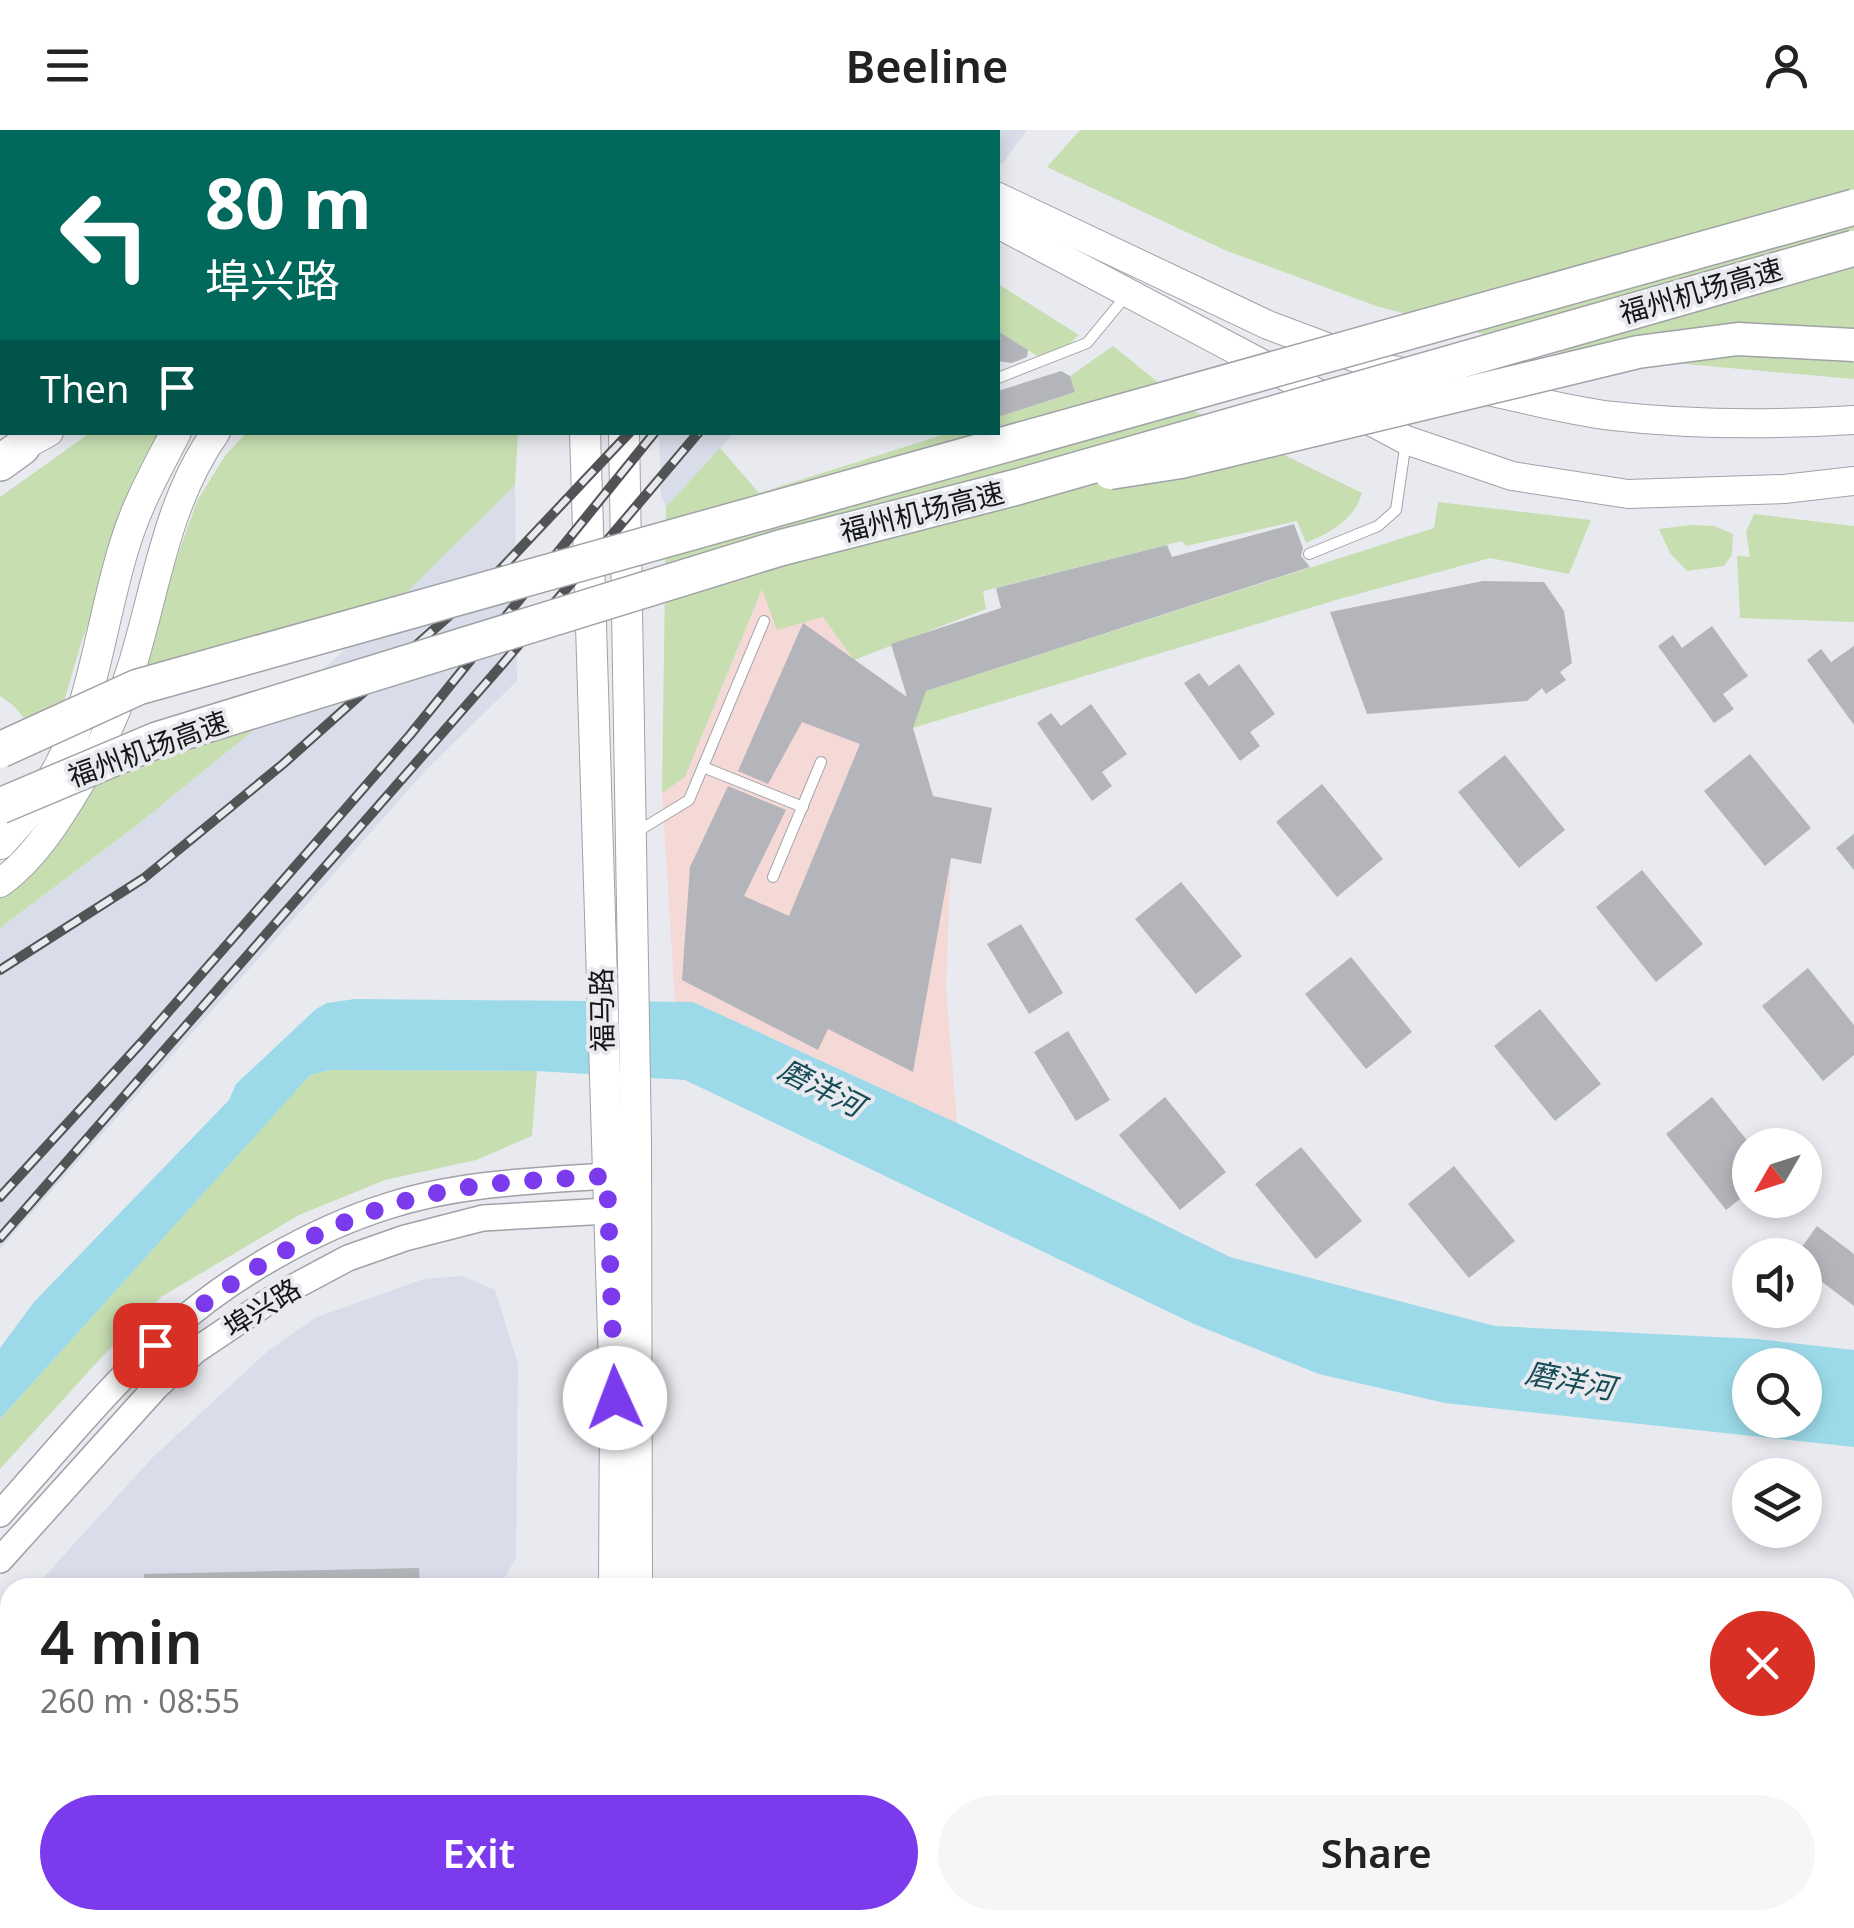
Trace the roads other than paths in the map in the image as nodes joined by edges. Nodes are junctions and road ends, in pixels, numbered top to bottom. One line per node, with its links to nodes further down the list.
1 (1000, 198): 8 (main road)
2 (1854, 207): 18 (highway, 福州机场高速, bridge)
3 (1000, 225): 5 (main road)
4 (1854, 248): 15 (highway, 福州机场高速, bridge)
5 (1129, 292): 7 (lane); 13 (main road)
6 (1854, 344): 15 (highway, bridge)
7 (1000, 377)
8 (1854, 420)
9 (174, 435): 24 (main road)
10 (214, 435): 26 (main road)
11 (584, 435): 27 (main road, 福马路)
12 (624, 435): 23 (main road, 福马路)
13 (1406, 440): 14 (main road); 16 (lane)
14 (1854, 481)
15 (1017, 488): 21 (highway, 福州机场高速, bridge)
16 (1309, 554)
17 (764, 621): 20 (lane)
18 (0, 750)
19 (821, 762): 22 (lane)
20 (703, 767): 22 (lane); 23 (lane)
21 (0, 806)
22 (803, 808): 25 (lane)
23 (630, 836): 32 (main road, 福马路)
24 (0, 844)
25 (773, 877)
26 (0, 883)
27 (607, 1176): 28 (main road, 福马路); 29 (street, 埠兴路)
28 (608, 1211): 30 (street, 埠兴路); 31 (main road, 福马路)
29 (0, 1514)
30 (0, 1560)
31 (614, 1578)
32 (637, 1578)

